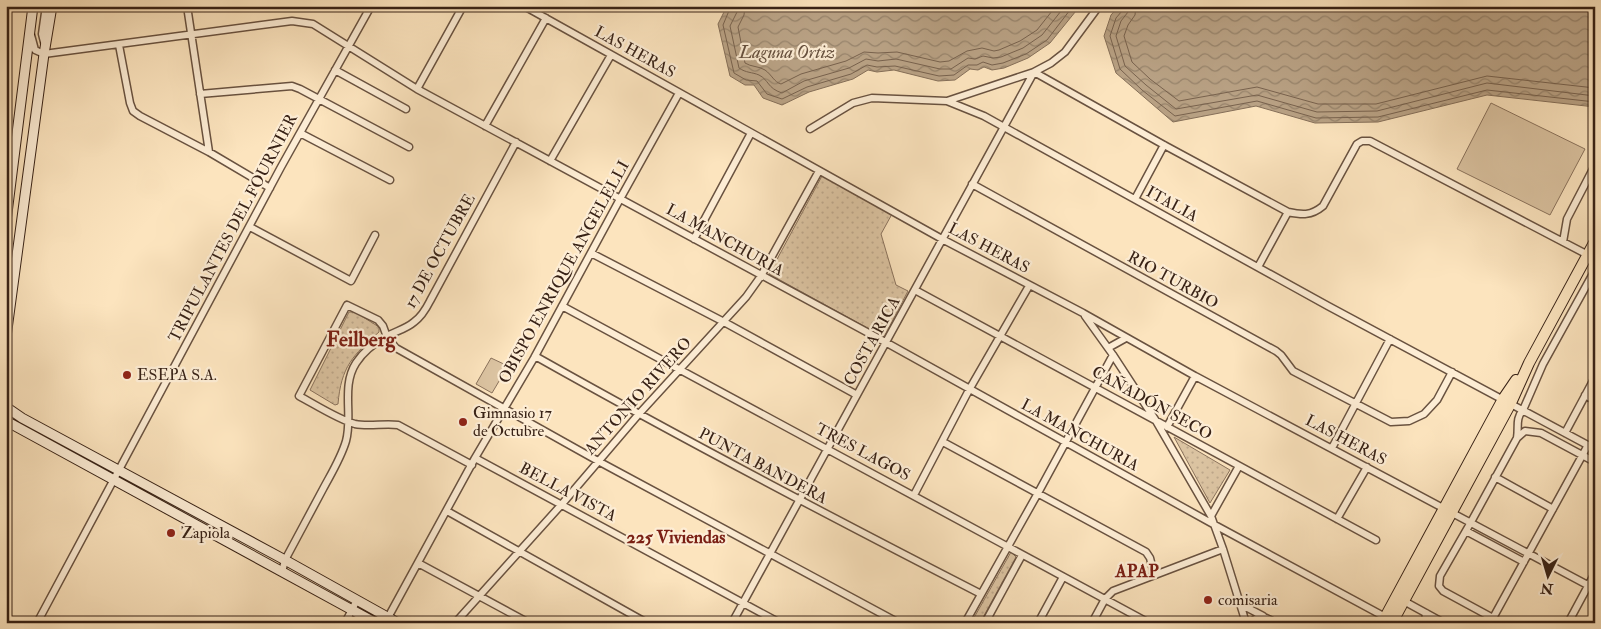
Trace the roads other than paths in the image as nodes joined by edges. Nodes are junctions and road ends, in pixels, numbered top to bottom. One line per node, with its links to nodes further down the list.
1 (33, 6): 10 (main road)
2 (46, 6): 14 (street)
3 (52, 6): 14 (main road)
4 (187, 6): 11 (street)
5 (371, 6): 13 (street, TRIPULANTES DEL FOURNIER)
6 (463, 6): 18 (street)
7 (524, 6): 9 (street, LAS HERAS)
8 (1099, 6): 17 (street)
9 (546, 18): 15 (street, LAS HERAS); 24 (street)
10 (30, 29): 14 (street); 42 (main road)
11 (191, 33): 12 (street, LA MANCHURIA); 13 (street, LA MANCHURIA); 20 (street)
12 (119, 45): 14 (street, LA MANCHURIA); 32 (street)
13 (349, 46): 16 (street, TRIPULANTES DEL FOURNIER); 18 (street, LA MANCHURIA)
14 (45, 51): 61 (main road)
15 (611, 55): 19 (street, LAS HERAS); 33 (street)
16 (335, 70): 21 (street, TRIPULANTES DEL FOURNIER); 23 (street)
17 (1034, 72): 22 (street); 25 (street, COSTA RICA); 30 (street)
18 (417, 89): 24 (street, LA MANCHURIA)
19 (679, 93): 28 (street, LAS HERAS); 39 (street, OBISPO ENRIQUE ANGELELLI)
20 (200, 94): 21 (street); 32 (street)
21 (318, 99): 27 (street, TRIPULANTES DEL FOURNIER); 31 (street)
22 (947, 101): 25 (street, ITALIA); 26 (street, ITALIA)
23 (406, 109)
24 (485, 126): 29 (street, LA MANCHURIA)
25 (1004, 126): 37 (street, COSTA RICA); 40 (street, ITALIA)
26 (810, 129)
27 (300, 133): 36 (street); 38 (street, TRIPULANTES DEL FOURNIER)
28 (751, 133): 35 (street, LAS HERAS); 45 (street)
29 (516, 142): 33 (street, LA MANCHURIA); 59 (street, 17 DE OCTUBRE)
30 (1164, 145): 40 (street); 41 (street)
31 (408, 147)
32 (208, 152): 38 (street)
33 (550, 161): 39 (street, LA MANCHURIA)
34 (1595, 165): 48 (street)
35 (819, 171): 46 (street, LAS HERAS); 53 (street, ANTONIO RIVERO)
36 (390, 180)
37 (972, 184): 46 (street, COSTA RICA); 78 (street, RIO TURBIO)
38 (270, 188): 43 (street, TRIPULANTES DEL FOURNIER)
39 (620, 199): 45 (street, LA MANCHURIA); 49 (street, OBISPO ENRIQUE ANGELELLI)
40 (1135, 199): 51 (street, ITALIA)
41 (1288, 212): 48 (street); 51 (street)
42 (6, 221)
43 (250, 227): 44 (street); 103 (street, TRIPULANTES DEL FOURNIER)
44 (375, 235)
45 (694, 238): 53 (street, LA MANCHURIA)
46 (942, 239): 54 (street, LAS HERAS); 55 (street, COSTA RICA)
47 (1595, 241): 50 (highway)
48 (1563, 242): 50 (street)
49 (591, 253): 56 (street, OBISPO ENRIQUE ANGELELLI); 58 (street)
50 (1588, 255): 76 (highway)
51 (1258, 267): 63 (street, ITALIA)
52 (1595, 270): 81 (street)
53 (761, 276): 58 (street, ANTONIO RIVERO); 64 (street, LA MANCHURIA)
54 (1029, 286): 57 (street, LAS HERAS); 60 (street)
55 (915, 290): 60 (street, CAÑADÓN SECO); 64 (street, COSTA RICA)
56 (562, 306): 67 (street, OBISPO ENRIQUE ANGELELLI); 68 (street, TRES LAGOS)
57 (1083, 313): 62 (street, LAS HERAS); 65 (street)
58 (724, 322): 68 (street, ANTONIO RIVERO); 74 (street)
59 (387, 336): 80 (street); 86 (street, 17 DE OCTUBRE); 86 (street)
60 (1000, 336): 72 (street, CAÑADÓN SECO); 73 (street)
61 (6, 337)
62 (1126, 338): 65 (street); 70 (street, LAS HERAS)
63 (1390, 339): 69 (street, ITALIA); 78 (street)
64 (886, 343): 73 (street, LA MANCHURIA); 74 (street, COSTA RICA)
65 (1108, 348): 66 (street)
66 (1113, 355): 72 (street); 85 (street)
67 (535, 356): 80 (street, OBISPO ENRIQUE ANGELELLI); 83 (street, PUNTA BANDERA)
68 (680, 369): 83 (street, ANTONIO RIVERO); 94 (street, TRES LAGOS)
69 (1452, 372): 76 (street, ITALIA); 78 (street, RIO TURBIO)
70 (1196, 376): 87 (street); 93 (street, LAS HERAS)
71 (1595, 377): 75 (street)
72 (1094, 387): 85 (street, CAÑADÓN SECO); 91 (street)
73 (969, 390): 90 (street); 91 (street, LA MANCHURIA)
74 (857, 395): 94 (street, COSTA RICA)
75 (1585, 395): 77 (street); 88 (street)
76 (1507, 401): 81 (street, ITALIA); 111 (highway)
77 (1595, 401)
78 (1356, 405): 93 (street)
79 (6, 407): 82 (main road); 103 (main road)
80 (504, 409): 97 (street, OBISPO ENRIQUE ANGELELLI); 98 (street)
81 (1523, 410): 88 (street, ITALIA); 89 (street)
82 (6, 415)
83 (638, 415): 98 (street, ANTONIO RIVERO); 108 (street, PUNTA BANDERA)
84 (6, 421): 105 (main road)
85 (1156, 421): 87 (street, CAÑADÓN SECO); 113 (street)
86 (350, 422): 100 (street); 125 (street, 17 DE OCTUBRE)
87 (1167, 427): 101 (street, CAÑADÓN SECO)
88 (1565, 433): 92 (street, ITALIA)
89 (1517, 438): 96 (street); 104 (street)
90 (943, 442): 106 (street); 107 (street)
91 (1065, 442): 106 (street); 116 (street, LA MANCHURIA)
92 (1588, 445): 95 (street, ITALIA); 96 (street)
93 (1332, 448): 102 (street, LAS HERAS)
94 (828, 449): 107 (street, TRES LAGOS); 108 (street, COSTA RICA)
95 (1595, 449)
96 (1582, 455): 99 (street); 110 (street)
97 (475, 458): 100 (street, OBISPO ENRIQUE ANGELELLI); 109 (street, BELLA VISTA)
98 (598, 461): 109 (street, ANTONIO RIVERO); 122 (street)
99 (1595, 462)
100 (472, 465): 112 (street, OBISPO ENRIQUE ANGELELLI)
101 (1239, 466): 113 (street); 114 (street, CAÑADÓN SECO)
102 (1368, 467): 111 (street, LAS HERAS); 114 (street)
103 (118, 470): 105 (street, TRIPULANTES DEL FOURNIER); 125 (main road)
104 (1495, 477): 110 (street); 115 (street)
105 (113, 480): 128 (main road); 147 (street, TRIPULANTES DEL FOURNIER)
106 (1038, 493): 119 (street); 130 (street)
107 (914, 495): 119 (street, TRES LAGOS)
108 (799, 501): 122 (street, COSTA RICA); 134 (street, PUNTA BANDERA)
109 (562, 504): 121 (street, ANTONIO RIVERO); 139 (street, BELLA VISTA)
110 (1553, 509): 123 (street)
111 (1449, 510): 115 (street, LAS HERAS); 137 (highway)
112 (447, 511): 121 (street); 126 (street, OBISPO ENRIQUE ANGELELLI)
113 (1211, 516): 116 (street)
114 (1337, 520): 118 (street, CAÑADÓN SECO)
115 (1471, 522): 117 (street); 123 (street, LAS HERAS)
116 (1213, 524): 120 (street); 146 (street, LA MANCHURIA)
117 (1466, 530): 127 (street); 144 (street)
118 (1376, 540)
119 (1008, 547): 124 (street, TRES LAGOS); 134 (street)
120 (1223, 549): 130 (street); 140 (street)
121 (518, 551): 135 (street, ANTONIO RIVERO); 153 (street)
122 (771, 552): 139 (street, COSTA RICA); 156 (street)
123 (1529, 553): 127 (street); 132 (street, LAS HERAS)
124 (1022, 555): 131 (street, TRES LAGOS); 158 (street)
125 (285, 560): 128 (street, 17 DE OCTUBRE); 138 (main road)
126 (418, 562): 135 (street); 145 (street, OBISPO ENRIQUE ANGELELLI)
127 (1524, 562): 144 (street)
128 (282, 572): 141 (main road)
129 (1595, 573): 132 (street)
130 (1154, 574): 136 (street)
131 (1063, 577): 136 (street, TRES LAGOS); 159 (street)
132 (1588, 585): 133 (street, LAS HERAS); 168 (street)
133 (1595, 589)
134 (981, 594): 157 (street)
135 (478, 595): 151 (street, ANTONIO RIVERO); 152 (street)
136 (1105, 599): 160 (street); 161 (street, TRES LAGOS)
137 (1401, 599): 142 (street); 146 (highway)
138 (357, 600): 141 (street); 145 (main road)
139 (743, 603): 154 (street, COSTA RICA); 155 (street, BELLA VISTA)
140 (1242, 606): 143 (street); 162 (street)
141 (352, 610): 148 (street); 149 (main road)
142 (1426, 613): 165 (street); 166 (street)
143 (1264, 617): 163 (street); 164 (street)
144 (1492, 618): 167 (street)
145 (387, 620): 150 (main road)
146 (1388, 621)
147 (37, 623)
148 (345, 623)
149 (376, 623)
150 (398, 623)
151 (455, 623)
152 (529, 623)
153 (647, 623)
154 (732, 623)
155 (780, 623)
156 (899, 623)
157 (965, 623)
158 (984, 623)
159 (1038, 623)
160 (1092, 623)
161 (1150, 623)
162 (1246, 623)
163 (1251, 623)
164 (1276, 623)
165 (1425, 623)
166 (1444, 623)
167 (1502, 623)
168 (1568, 623)

